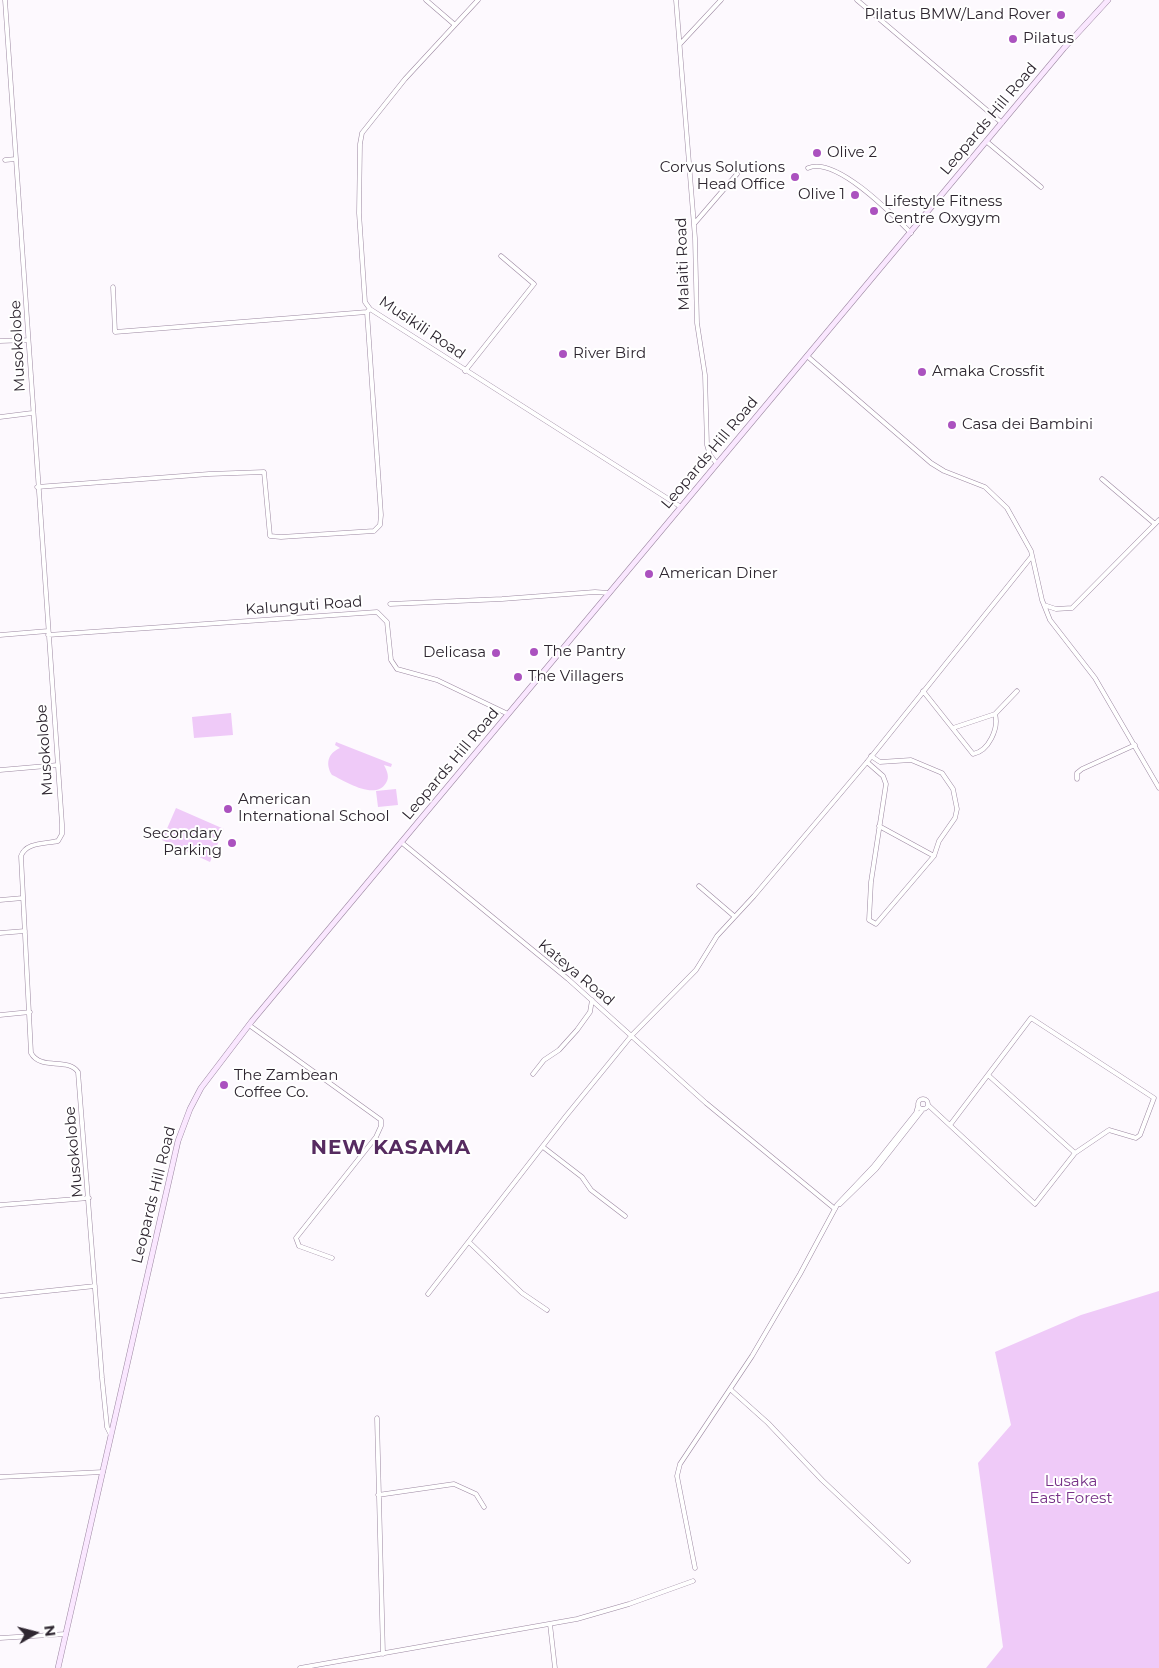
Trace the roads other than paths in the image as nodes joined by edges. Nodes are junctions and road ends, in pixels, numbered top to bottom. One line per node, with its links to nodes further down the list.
1 (5, 0): 12 (street, Musokolobe)
2 (426, 0): 8 (street)
3 (478, 0): 8 (street, Musikili Road)
4 (676, 0): 9 (street, Malaiti Road)
5 (721, 0): 9 (street)
6 (857, 0): 10 (street)
7 (1108, 0): 10 (main road, Leopards Hill Road)
8 (455, 25): 21 (street, Musikili Road)
9 (680, 44): 17 (street, Malaiti Road)
10 (1002, 124): 11 (main road, Leopards Hill Road)
11 (986, 141): 16 (street); 18 (main road, Leopards Hill Road)
12 (16, 159): 13 (street); 22 (street, Musokolobe)
13 (5, 160)
14 (808, 168): 18 (street)
15 (738, 174): 17 (street)
16 (1041, 187)
17 (694, 224): 28 (street, Malaiti Road)
18 (911, 233): 24 (main road, Leopards Hill Road)
19 (501, 256): 25 (street)
20 (113, 287): 21 (street)
21 (368, 310): 25 (street, Musikili Road); 30 (street)
22 (28, 340): 23 (street); 26 (street, Musokolobe)
23 (0, 341)
24 (807, 356): 28 (main road, Leopards Hill Road); 34 (street)
25 (465, 371): 31 (street, Musikili Road)
26 (32, 413): 27 (street); 30 (street, Musokolobe)
27 (0, 417)
28 (717, 464): 31 (main road, Leopards Hill Road)
29 (1102, 479): 33 (street)
30 (37, 487): 38 (street, Musokolobe)
31 (681, 507): 35 (main road, Leopards Hill Road)
32 (1159, 520): 33 (street)
33 (1155, 524): 37 (street)
34 (1032, 556): 37 (street); 40 (street)
35 (609, 593): 36 (street); 42 (main road, Leopards Hill Road)
36 (390, 604)
37 (1044, 605): 45 (street)
38 (48, 633): 39 (street, Kalunguti Road); 42 (street, Kalunguti Road); 48 (street, Musokolobe)
39 (0, 635)
40 (923, 691): 44 (street); 46 (street)
41 (1017, 691): 43 (street)
42 (508, 714): 53 (main road, Leopards Hill Road)
43 (995, 714): 44 (street); 44 (street)
44 (953, 728)
45 (1135, 745): 50 (street); 51 (street)
46 (871, 756): 47 (street); 54 (street)
47 (867, 762): 52 (street); 58 (street)
48 (58, 765): 49 (street); 56 (street, Musokolobe)
49 (0, 770)
50 (1077, 779)
51 (1159, 788)
52 (879, 826): 54 (street); 54 (street)
53 (402, 842): 61 (street, Kateya Road); 64 (main road, Leopards Hill Road)
54 (934, 856)
55 (699, 886): 58 (street)
56 (23, 898): 57 (street); 59 (street, Musokolobe)
57 (0, 900)
58 (734, 916): 65 (street)
59 (25, 931): 60 (street); 62 (street, Musokolobe)
60 (0, 933)
61 (592, 1000): 65 (street, Kateya Road); 66 (street)
62 (30, 1012): 63 (street); 74 (street, Musokolobe)
63 (0, 1014)
64 (249, 1025): 79 (street); 86 (main road, Leopards Hill Road)
65 (632, 1035): 72 (street); 76 (street, Kateya Road)
66 (533, 1074)
67 (988, 1076): 71 (street); 73 (street); 73 (street)
68 (928, 1105): 69 (street); 70 (street); 71 (street)
69 (918, 1106): 70 (street); 76 (street)
70 (923, 1109): 76 (street)
71 (950, 1126): 73 (street)
72 (543, 1147): 77 (street); 78 (street)
73 (1075, 1153)
74 (89, 1198): 75 (street); 80 (street, Musokolobe)
75 (0, 1205)
76 (836, 1207): 84 (street)
77 (625, 1216)
78 (468, 1242): 81 (street); 83 (street)
79 (332, 1258)
80 (95, 1286): 82 (street); 86 (street, Musokolobe)
81 (428, 1294)
82 (0, 1296)
83 (547, 1310)
84 (730, 1389): 91 (street); 92 (street)
85 (377, 1418): 89 (street)
86 (111, 1435): 87 (main road, Leopards Hill Road)
87 (103, 1472): 88 (street); 95 (main road, Leopards Hill Road)
88 (0, 1477)
89 (378, 1495): 90 (street); 97 (street)
90 (484, 1507)
91 (908, 1561)
92 (696, 1568)
93 (693, 1581): 94 (street)
94 (550, 1624): 97 (street); 100 (street)
95 (66, 1634): 96 (street); 98 (main road, Leopards Hill Road)
96 (0, 1638)
97 (382, 1654): 99 (street)
98 (58, 1668)
99 (300, 1668)
100 (555, 1668)

